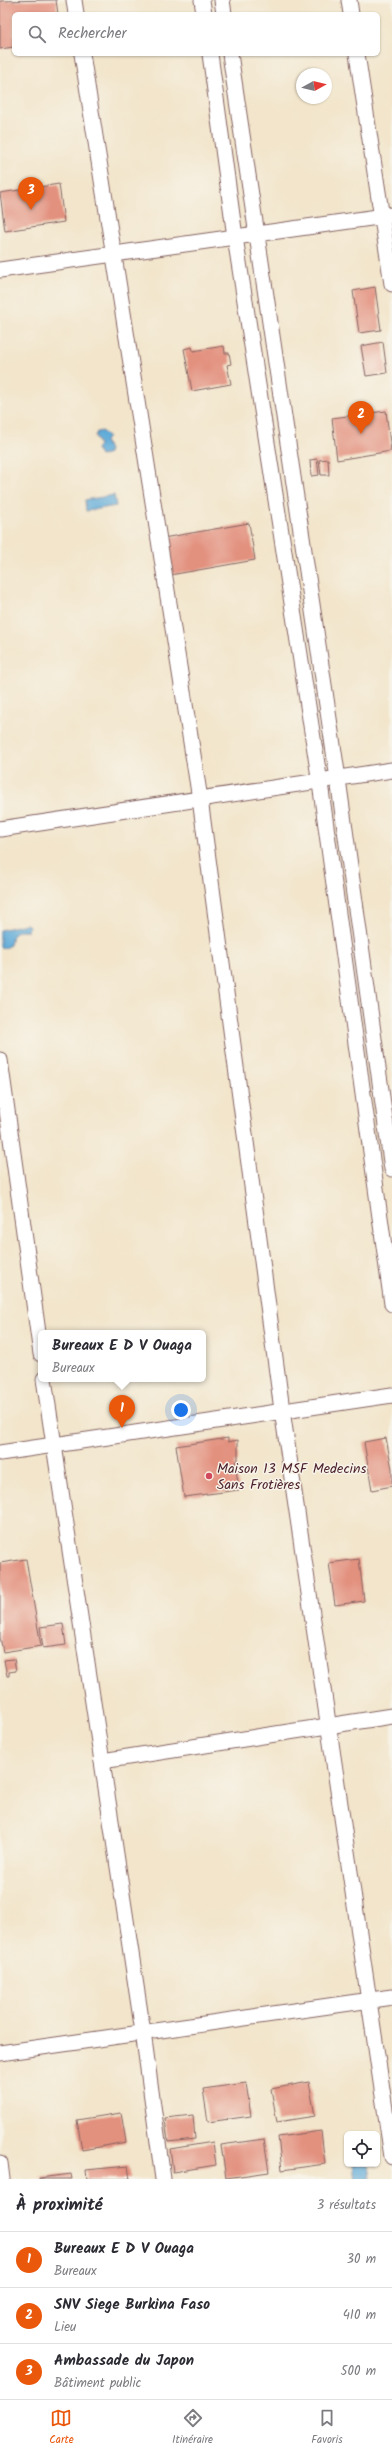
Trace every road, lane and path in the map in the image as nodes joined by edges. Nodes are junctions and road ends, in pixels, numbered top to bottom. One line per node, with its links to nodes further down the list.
1 (74, 0): 5 (street)
2 (202, 0): 6 (street)
3 (222, 0): 7 (street)
4 (349, 0): 8 (street)
5 (76, 12)
6 (204, 12)
7 (224, 12)
8 (351, 12)
9 (82, 56): 16 (street)
10 (210, 56): 15 (street)
11 (230, 56): 14 (street)
12 (357, 56): 13 (street)
13 (387, 216): 14 (street); 18 (street)
14 (258, 235): 15 (street); 20 (street)
15 (235, 238): 16 (street); 21 (street)
16 (113, 254): 17 (street); 22 (street)
17 (0, 270)
18 (392, 284)
19 (392, 770): 20 (street)
20 (338, 779): 21 (street); 25 (street)
21 (320, 782): 22 (street); 26 (street)
22 (200, 799): 23 (street); 30 (street)
23 (0, 829)
24 (0, 1060): 27 (street)
25 (392, 1169)
26 (392, 1304)
27 (38, 1332)
28 (44, 1382): 31 (street)
29 (392, 1395): 30 (street)
30 (282, 1410): 31 (street); 34 (street)
31 (54, 1445): 32 (street); 35 (street)
32 (0, 1453)
33 (392, 1716): 34 (street)
34 (330, 1725): 35 (street); 37 (street)
35 (102, 1761): 38 (street)
36 (392, 1997): 37 (street)
37 (370, 2000): 38 (street); 40 (street)
38 (143, 2032): 39 (street); 43 (street)
39 (0, 2053)
40 (392, 2157)
41 (0, 2164): 42 (street)
42 (2, 2179)
43 (163, 2179)

